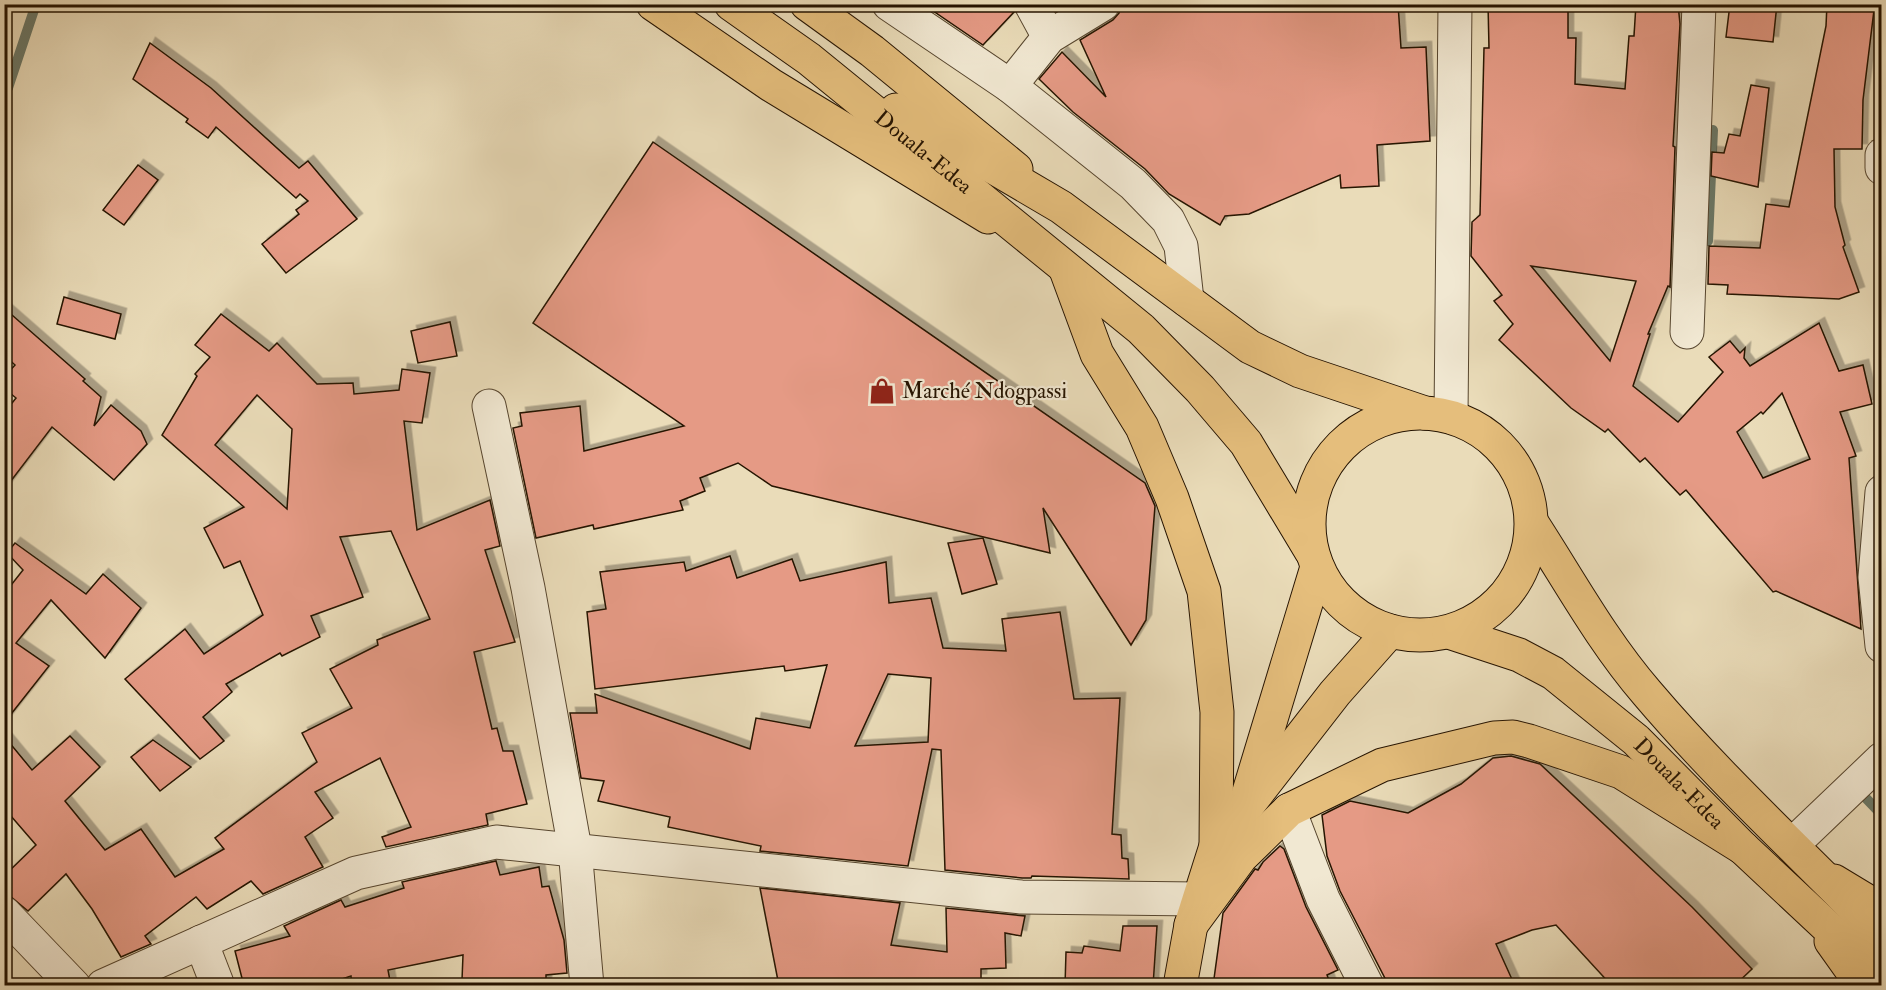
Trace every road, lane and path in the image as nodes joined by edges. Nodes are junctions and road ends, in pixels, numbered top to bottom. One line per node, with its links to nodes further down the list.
1 (653, 4): 15 (main road)
2 (731, 4): 10 (main road, Douala-Edea)
3 (807, 4): 14 (main road)
4 (889, 4): 11 (street)
5 (1031, 4): 9 (street)
6 (1103, 4): 9 (street)
7 (1455, 4): 20 (street)
8 (1699, 4): 18 (street)
9 (1049, 37): 11 (street)
10 (809, 59): 14 (main road, Douala-Edea); 15 (main road, Douala-Edea)
11 (1010, 86): 17 (street)
12 (1881, 154): 13 (street)
13 (1881, 168)
14 (1061, 207): 17 (main road)
15 (1036, 246): 16 (main road)
16 (1066, 270): 23 (main road); 31 (main road)
17 (1187, 300): 20 (main road)
18 (1687, 332)
19 (489, 406): 32 (street)
20 (1438, 415): 22 (main road); 23 (main road)
21 (1881, 492): 26 (street)
22 (1532, 523): 25 (main road); 30 (main road, Douala-Edea)
23 (1314, 559): 24 (main road); 29 (main road)
24 (1390, 632): 25 (main road); 29 (main road)
25 (1449, 632): 33 (main road, Douala-Edea)
26 (1881, 646)
27 (1881, 759): 30 (street)
28 (1289, 810): 33 (main road); 36 (main road); 47 (street)
29 (1242, 814): 31 (main road)
30 (1792, 845): 34 (main road, Douala-Edea)
31 (1216, 846): 36 (main road)
32 (575, 849): 36 (street); 40 (street); 45 (street)
33 (1743, 849): 38 (main road, Douala-Edea)
34 (1823, 875): 35 (main road); 39 (main road, Douala-Edea)
35 (1881, 910)
36 (1195, 912): 46 (main road)
37 (4, 913): 42 (street)
38 (1818, 919): 41 (main road, Douala-Edea); 48 (main road)
39 (1881, 936)
40 (201, 942): 43 (street); 44 (street)
41 (1881, 978)
42 (74, 986)
43 (103, 986)
44 (218, 986)
45 (587, 986)
46 (1180, 986)
47 (1367, 986)
48 (1863, 986)

